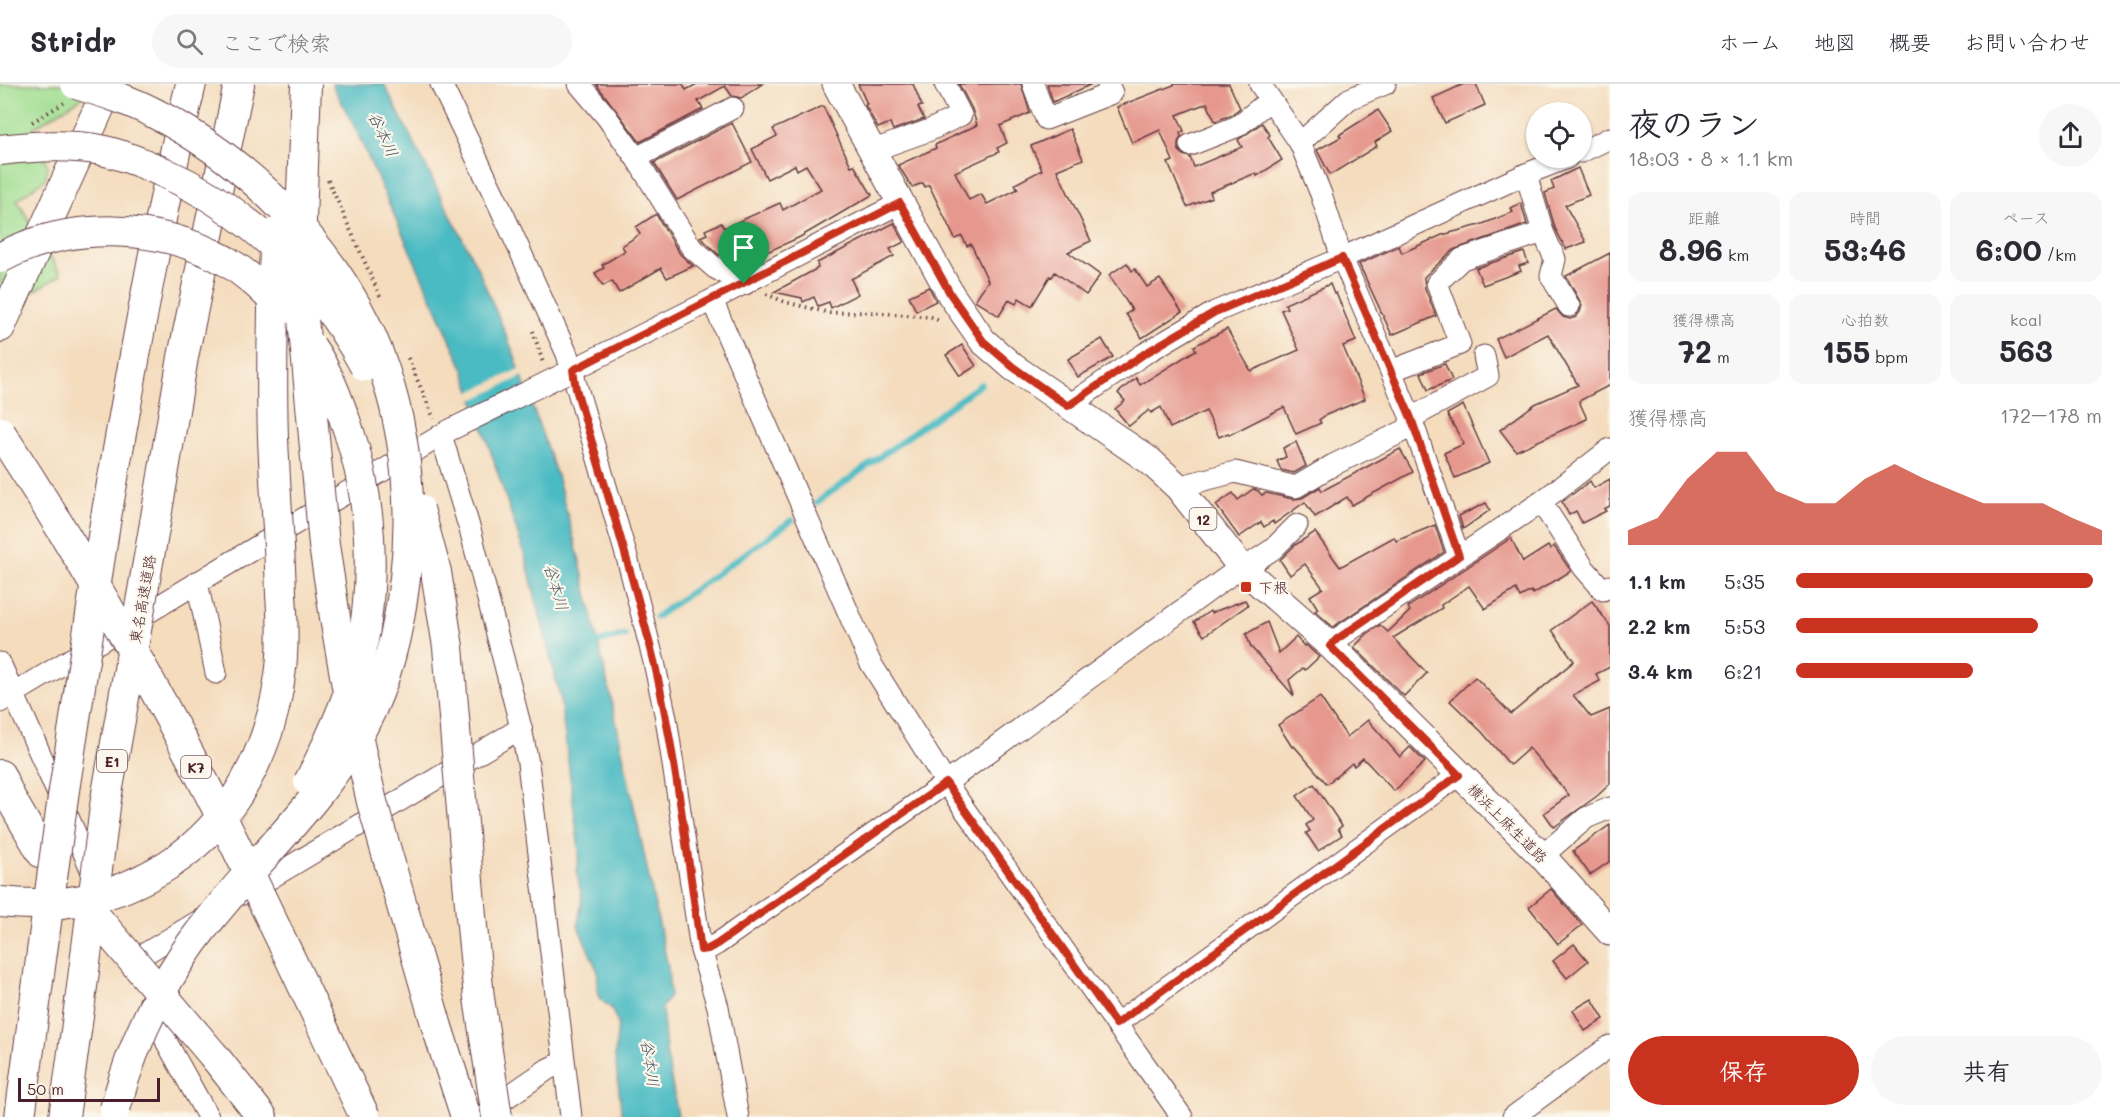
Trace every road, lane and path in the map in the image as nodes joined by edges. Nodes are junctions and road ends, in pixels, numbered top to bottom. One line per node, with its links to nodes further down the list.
1 (110, 84): 36 (highway, bridge)
2 (191, 84): 76 (highway, bridge)
3 (239, 84): 77 (highway, 東名高速道路 / E1, bridge)
4 (294, 84): 68 (highway, bridge)
5 (306, 84): 82 (highway, bridge)
6 (441, 84): 41 (street)
7 (579, 84): 23 (street)
8 (836, 84): 22 (main road, 横浜上麻生道路 / 12)
9 (945, 84): 22 (street)
10 (1033, 84): 11 (street)
11 (1108, 84)
12 (1385, 84): 18 (street)
13 (75, 91): 16 (path); 67 (highway, bridge)
14 (1265, 92): 18 (street); 19 (street)
15 (733, 108): 23 (street)
16 (27, 124)
17 (1610, 138): 20 (street)
18 (1300, 143): 30 (street)
19 (1191, 145)
20 (1592, 147)
21 (0, 150): 84 (highway, bridge)
22 (871, 151): 27 (main road, 横浜上麻生道路 / 12)
23 (636, 158): 31 (street)
24 (1541, 168): 26 (street)
25 (324, 170): 32 (path)
26 (1526, 174): 28 (street); 30 (street)
27 (900, 203): 31 (street); 42 (main road, 横浜上麻生道路 / 12)
28 (1543, 232): 34 (street); 40 (street)
29 (0, 258): 67 (highway, bridge)
30 (1342, 258): 40 (street); 42 (street)
31 (751, 287): 33 (street); 35 (path)
32 (381, 298)
33 (712, 300): 41 (street); 62 (street)
34 (1569, 306)
35 (950, 321)
36 (0, 327)
37 (532, 328): 41 (path)
38 (405, 351): 44 (path)
39 (1484, 356): 43 (street)
40 (1391, 371): 43 (street)
41 (561, 372): 44 (street, bridge); 70 (street)
42 (1068, 406): 48 (main road, 横浜上麻生道路 / 12)
43 (1411, 418): 48 (street); 51 (street)
44 (442, 428): 53 (street); 59 (street)
45 (0, 432): 81 (highway, K7, bridge)
46 (1610, 449): 49 (street)
47 (0, 469): 80 (highway, K7, bridge)
48 (1178, 487): 52 (main road, 横浜上麻生道路 / 12)
49 (1541, 502): 51 (street); 54 (street)
50 (1297, 525): 52 (street)
51 (1459, 556): 55 (street)
52 (1242, 568): 55 (main road, 横浜上麻生道路 / 12); 62 (street)
53 (197, 582): 57 (street); 58 (street)
54 (1610, 586)
55 (1330, 646): 61 (main road, 横浜上麻生道路 / 12)
56 (0, 663): 58 (street)
57 (216, 673)
58 (7, 698): 71 (street)
59 (521, 728): 71 (street); 74 (street)
60 (0, 775): 65 (highway)
61 (1459, 775): 66 (main road, 横浜上麻生道路 / 12); 72 (street)
62 (946, 783): 70 (street); 72 (street)
63 (0, 807): 65 (highway)
64 (1610, 808): 66 (street)
65 (42, 853): 79 (highway, bridge)
66 (1542, 856): 69 (main road, 横浜上麻生道路 / 12)
67 (260, 861): 75 (highway, bridge)
68 (0, 902)
69 (1610, 932)
70 (701, 950): 86 (street)
71 (133, 961): 78 (street)
72 (1116, 1024): 87 (street)
73 (1610, 1046): 88 (street)
74 (563, 1062): 83 (street); 85 (street)
75 (115, 1113)
76 (20, 1117)
77 (64, 1117)
78 (208, 1117)
79 (262, 1117)
80 (343, 1117)
81 (365, 1117)
82 (466, 1117)
83 (479, 1117)
84 (497, 1117)
85 (571, 1117)
86 (738, 1117)
87 (1182, 1117)
88 (1513, 1117)

